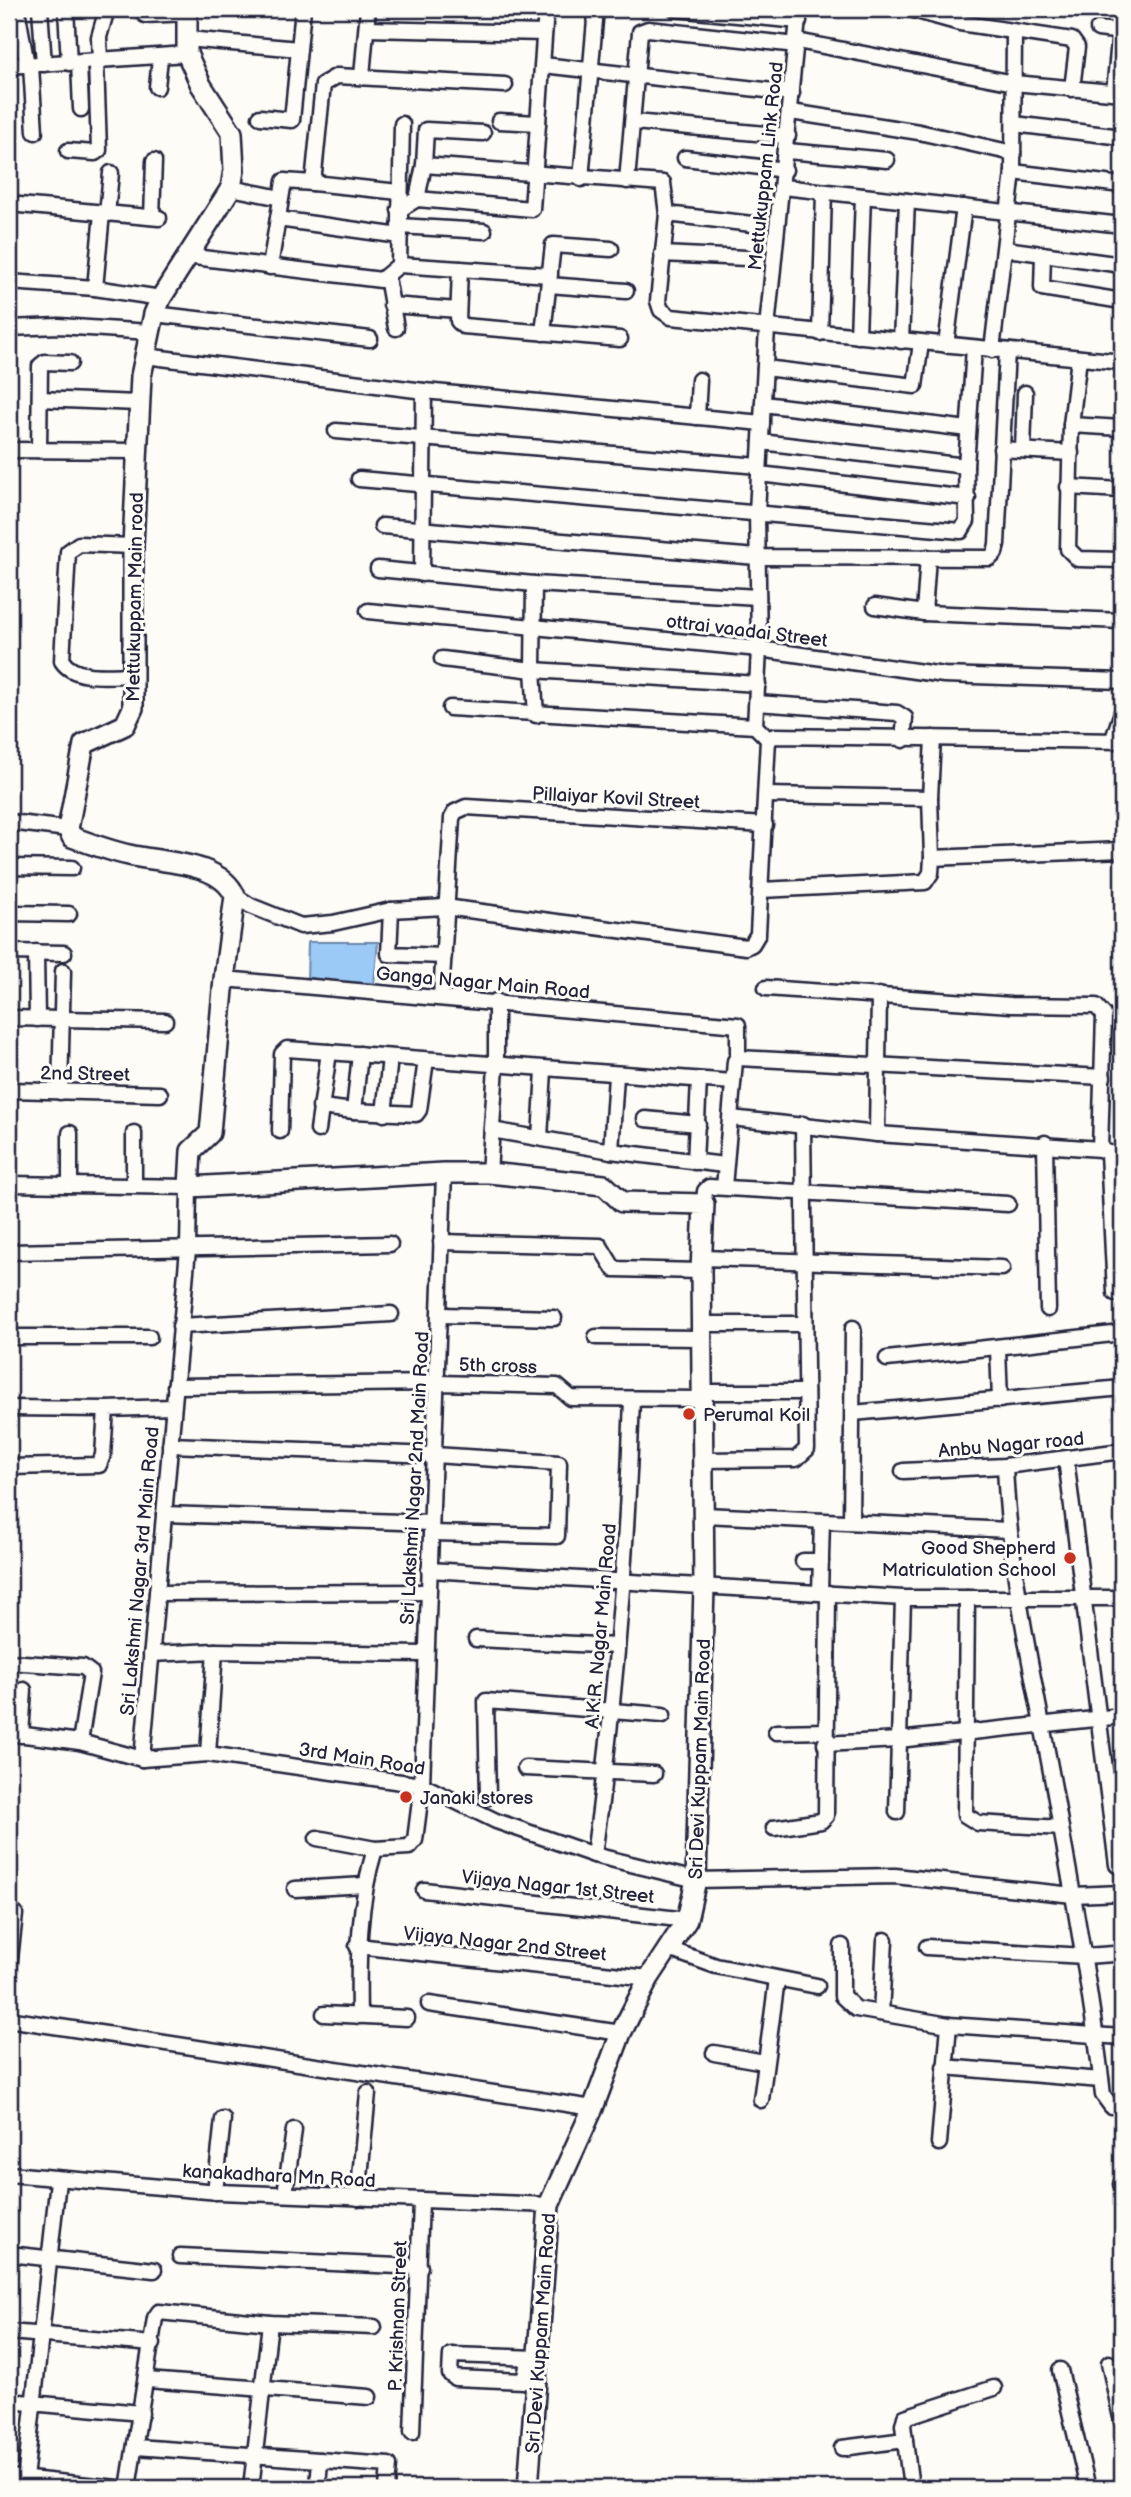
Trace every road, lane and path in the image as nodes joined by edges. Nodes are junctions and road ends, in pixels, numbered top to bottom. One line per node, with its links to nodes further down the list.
1 (17, 9): 25 (street)
2 (40, 9): 25 (street)
3 (66, 9): 24 (street)
4 (107, 9): 23 (street)
5 (303, 9): 21 (street)
6 (368, 9): 14 (street)
7 (547, 9): 18 (street)
8 (596, 9): 28 (street)
9 (675, 9): 13 (street)
10 (910, 9): 17 (street)
11 (187, 11): 12 (street); 20 (main road, Mettukuppam Main road)
12 (145, 15)
13 (799, 15): 19 (street, Mettukuppam Link Road)
14 (367, 29): 18 (street); 29 (street)
15 (1098, 29): 16 (street)
16 (1121, 31): 35 (street)
17 (1014, 32): 31 (street); 34 (street)
18 (544, 33): 26 (street)
19 (797, 43): 30 (street); 31 (street); 36 (street, Mettukuppam Link Road)
20 (187, 47): 21 (street); 22 (street); 64 (main road, Mettukuppam Main road)
21 (299, 49): 39 (street)
22 (160, 58): 23 (street); 33 (street)
23 (98, 62): 24 (street); 49 (street)
24 (74, 63): 25 (street); 37 (street)
25 (34, 65): 27 (street); 45 (street)
26 (543, 65): 28 (street); 42 (street)
27 (9, 66)
28 (591, 71): 30 (street); 59 (street)
29 (362, 76): 32 (street); 61 (street)
30 (637, 76): 36 (street); 41 (street)
31 (1014, 83): 34 (street); 44 (street)
32 (505, 85)
33 (157, 87)
34 (1072, 89): 35 (street)
35 (1118, 92)
36 (792, 93): 38 (street, Mettukuppam Link Road)
37 (81, 109)
38 (791, 111): 48 (street, Mettukuppam Link Road); 50 (street)
39 (260, 117)
40 (499, 121): 42 (street)
41 (634, 122): 48 (street); 60 (street)
42 (538, 123): 58 (street)
43 (402, 124): 65 (street)
44 (1014, 124): 47 (street); 50 (street)
45 (35, 132)
46 (483, 133): 54 (street)
47 (1122, 137)
48 (787, 144): 53 (street); 55 (street, Mettukuppam Link Road)
49 (68, 151)
50 (1013, 153): 56 (street)
51 (685, 158): 55 (street)
52 (154, 160): 75 (street)
53 (887, 160)
54 (424, 165): 58 (street); 69 (street)
55 (785, 170): 63 (street, Mettukuppam Link Road)
56 (1013, 172): 62 (street); 74 (street)
57 (111, 173): 75 (street)
58 (534, 173): 59 (street); 69 (street)
59 (581, 179): 60 (street)
60 (627, 181): 76 (street)
61 (313, 183): 65 (street); 68 (street)
62 (1122, 185)
63 (783, 187): 66 (street); 103 (street, Mettukuppam Link Road)
64 (230, 188): 68 (street); 86 (main road, Mettukuppam Main road)
65 (399, 192): 73 (street)
66 (824, 192): 67 (street); 105 (street)
67 (863, 196): 70 (street); 106 (street)
68 (281, 198): 77 (street)
69 (417, 199): 73 (street)
70 (907, 201): 72 (street); 109 (street)
71 (9, 204): 75 (street)
72 (964, 207): 74 (street); 111 (street)
73 (399, 210): 80 (street)
74 (1010, 212): 79 (street); 82 (street)
75 (104, 214): 95 (street)
76 (667, 214): 78 (street); 84 (street)
77 (278, 219): 80 (street); 90 (street)
78 (752, 224)
79 (1122, 225)
80 (399, 231): 81 (street); 88 (street)
81 (484, 231)
82 (1006, 248): 85 (street); 113 (street)
83 (611, 249): 93 (street)
84 (662, 254): 87 (street); 103 (street)
85 (1043, 254): 89 (street); 97 (street)
86 (186, 256): 90 (street); 100 (main road, Mettukuppam Main road)
87 (746, 258)
88 (399, 265): 91 (street); 92 (street)
89 (1122, 265)
90 (270, 267): 92 (street)
91 (460, 269): 93 (street); 99 (street)
92 (387, 278): 98 (street)
93 (549, 280): 96 (street); 104 (street)
94 (9, 282): 95 (street)
95 (95, 288): 100 (street)
96 (626, 291)
97 (1122, 301)
98 (391, 305): 99 (street); 102 (street)
99 (458, 310): 104 (street)
100 (155, 315): 101 (street); 107 (street); 114 (main road, Mettukuppam Main road)
101 (9, 328)
102 (396, 328)
103 (767, 328): 105 (street); 118 (street, Mettukuppam Link Road)
104 (543, 333): 108 (street)
105 (820, 333): 106 (street)
106 (858, 337): 109 (street)
107 (370, 339)
108 (620, 339)
109 (901, 341): 110 (street)
110 (920, 343): 111 (street); 118 (street)
111 (946, 345): 112 (street)
112 (974, 348): 113 (street); 129 (street)
113 (1000, 350): 115 (street); 133 (street)
114 (145, 356): 120 (street); 123 (main road, Mettukuppam Main road)
115 (1079, 358): 116 (street); 127 (street)
116 (1122, 362)
117 (69, 363): 122 (street)
118 (765, 368): 124 (street, Mettukuppam Link Road)
119 (699, 380): 125 (street)
120 (424, 391): 125 (street); 131 (street)
121 (1025, 393): 136 (street)
122 (40, 398): 123 (street); 135 (street)
123 (138, 403): 137 (main road, Mettukuppam Main road)
124 (763, 404): 126 (street, Mettukuppam Link Road); 129 (street)
125 (697, 417): 126 (street)
126 (762, 423): 132 (street, Mettukuppam Link Road)
127 (1071, 425): 128 (street); 138 (street)
128 (1122, 428)
129 (968, 429): 139 (street)
130 (336, 431): 131 (street)
131 (422, 438): 140 (street); 142 (street)
132 (761, 442): 139 (street); 140 (street, Mettukuppam Link Road)
133 (1001, 449): 136 (street); 151 (street)
134 (9, 450): 135 (street)
135 (38, 450): 137 (street)
136 (1023, 450): 138 (street)
137 (138, 451): 149 (main road, Mettukuppam Main road)
138 (1071, 453): 143 (street)
139 (966, 466): 145 (street)
140 (759, 470): 145 (street); 146 (street, Mettukuppam Link Road)
141 (359, 479): 142 (street)
142 (423, 482): 146 (street); 148 (street)
143 (1068, 487): 144 (street); 152 (street)
144 (1122, 490)
145 (968, 498): 146 (street)
146 (757, 512): 150 (street, Mettukuppam Link Road)
147 (382, 526): 148 (street)
148 (423, 530): 150 (street); 154 (street)
149 (133, 546): 165 (main road, Mettukuppam Main road); 165 (street)
150 (757, 557): 151 (street); 156 (street, Mettukuppam Link Road)
151 (928, 557): 159 (street)
152 (1122, 560)
153 (378, 569): 154 (street)
154 (422, 574): 155 (street)
155 (534, 584): 156 (street); 161 (street)
156 (758, 597): 162 (street, Mettukuppam Link Road)
157 (875, 606): 159 (street)
158 (368, 611): 161 (street, ottrai vaadai Street)
159 (924, 613): 160 (street)
160 (1122, 621)
161 (533, 627): 162 (street, ottrai vaadai Street); 164 (street)
162 (759, 649): 166 (street, ottrai vaadai Street); 167 (street, Mettukuppam Link Road)
163 (442, 659): 164 (street)
164 (533, 670): 167 (street); 171 (street)
165 (132, 675): 181 (main road, Mettukuppam Main road)
166 (1122, 681)
167 (758, 684): 168 (street, Mettukuppam Link Road)
168 (757, 704): 172 (street, Mettukuppam Link Road); 175 (street)
169 (450, 708): 171 (street)
170 (1122, 712): 176 (street)
171 (536, 715): 172 (street)
172 (755, 726): 174 (street)
173 (933, 738): 175 (street); 176 (street); 178 (street)
174 (768, 739): 175 (street); 177 (street)
175 (904, 740)
176 (1117, 740)
177 (766, 795): 178 (street); 180 (street)
178 (930, 798): 183 (street)
179 (9, 822): 181 (street)
180 (765, 825): 186 (street); 188 (street, Pillaiyar Kovil Street)
181 (68, 829): 187 (main road)
182 (1122, 850): 183 (street)
183 (932, 858): 186 (street)
184 (9, 867): 185 (street)
185 (72, 868)
186 (761, 890): 188 (street)
187 (235, 896): 189 (street); 197 (main road)
188 (444, 906): 189 (street); 195 (street)
189 (391, 910): 195 (street)
190 (9, 913): 191 (street)
191 (69, 914)
192 (9, 952): 193 (street)
193 (36, 952): 194 (street); 203 (street)
194 (64, 953)
195 (444, 956): 200 (street)
196 (63, 971): 204 (street)
197 (224, 979): 200 (street, Ganga Nagar Main Road); 245 (main road)
198 (766, 988): 199 (street)
199 (878, 995): 211 (street); 215 (street)
200 (441, 996): 201 (street, Ganga Nagar Main Road)
201 (496, 1001): 209 (street, Ganga Nagar Main Road); 212 (street)
202 (9, 1018): 203 (street)
203 (37, 1019): 204 (street)
204 (61, 1019): 205 (street); 219 (street)
205 (165, 1021)
206 (329, 1052): 207 (street); 221 (street); 230 (street)
207 (360, 1054): 208 (street); 222 (street)
208 (390, 1057): 210 (street); 223 (street)
209 (738, 1058): 211 (street); 217 (street)
210 (426, 1060): 212 (street); 223 (street)
211 (878, 1063): 215 (street); 233 (street)
212 (496, 1066): 213 (street); 229 (street)
213 (544, 1070): 214 (street); 234 (street)
214 (616, 1076): 216 (street); 236 (street)
215 (1103, 1077): 237 (street)
216 (699, 1080): 217 (street); 226 (street)
217 (733, 1082): 224 (street)
218 (9, 1090): 219 (street, 2nd Street)
219 (60, 1091): 220 (street, 2nd Street)
220 (160, 1094)
221 (320, 1107): 222 (street); 228 (street)
222 (354, 1111): 223 (street)
223 (384, 1114)
224 (731, 1118): 227 (street); 239 (street)
225 (645, 1119): 226 (street)
226 (698, 1124): 238 (street)
227 (803, 1124): 233 (street); 247 (street)
228 (318, 1130)
229 (492, 1130): 234 (street); 241 (street)
230 (280, 1131)
231 (70, 1133): 243 (street)
232 (134, 1133): 244 (street)
233 (877, 1133): 235 (street)
234 (540, 1138): 236 (street)
235 (1045, 1143): 237 (street); 259 (street)
236 (611, 1150): 238 (street)
237 (1110, 1152): 250 (street)
238 (695, 1162): 239 (street)
239 (724, 1165): 246 (street)
240 (444, 1173): 241 (main road); 245 (main road); 251 (street, Sri Lakshmi Nagar 2nd Main Road)
241 (489, 1173): 248 (main road)
242 (9, 1184): 243 (street)
243 (70, 1185): 244 (street)
244 (134, 1185): 245 (street)
245 (188, 1187): 253 (street, Sri Lakshmi Nagar 3rd Main Road)
246 (724, 1187): 247 (street); 248 (street)
247 (803, 1190): 249 (street); 255 (street)
248 (704, 1204): 256 (main road, Sri Devi Kuppam Main Road)
249 (1007, 1204)
250 (1117, 1225): 258 (street)
251 (441, 1242): 256 (street); 261 (street, Sri Lakshmi Nagar 2nd Main Road)
252 (390, 1244): 253 (street)
253 (188, 1249): 254 (street); 264 (street, Sri Lakshmi Nagar 3rd Main Road)
254 (9, 1252)
255 (803, 1261): 256 (street); 257 (street); 263 (street)
256 (701, 1264): 266 (main road, Sri Devi Kuppam Main Road)
257 (1002, 1268)
258 (1115, 1293)
259 (1048, 1309)
260 (390, 1314): 264 (street)
261 (441, 1315): 262 (street); 273 (street, Sri Lakshmi Nagar 2nd Main Road)
262 (554, 1318)
263 (804, 1324): 266 (street); 276 (street)
264 (180, 1326): 274 (street, Sri Lakshmi Nagar 3rd Main Road)
265 (853, 1328): 283 (street)
266 (701, 1331): 270 (street); 277 (main road, Sri Devi Kuppam Main Road)
267 (1122, 1332): 271 (street)
268 (9, 1337): 269 (street)
269 (149, 1337)
270 (596, 1338)
271 (998, 1349): 272 (street); 279 (street)
272 (887, 1359)
273 (438, 1382): 274 (street, 5th cross); 278 (street, 5th cross); 286 (street, Sri Lakshmi Nagar 2nd Main Road)
274 (175, 1386): 280 (street, Sri Lakshmi Nagar 3rd Main Road)
275 (1122, 1388): 279 (street)
276 (806, 1392): 277 (street, 5th cross); 287 (street)
277 (703, 1396): 278 (street, 5th cross); 287 (main road, Sri Devi Kuppam Main Road)
278 (632, 1399): 301 (street, A.K.R. Nagar Main Road)
279 (1000, 1400): 283 (street)
280 (173, 1407): 282 (street); 284 (street, Sri Lakshmi Nagar 3rd Main Road)
281 (9, 1408): 282 (street)
282 (106, 1409): 290 (street)
283 (853, 1413): 295 (street)
284 (170, 1445): 286 (street); 292 (street, Sri Lakshmi Nagar 3rd Main Road)
285 (1122, 1451): 288 (street, Anbu Nagar road)
286 (434, 1455): 296 (street, Sri Lakshmi Nagar 2nd Main Road); 296 (street)
287 (703, 1460): 293 (main road, Sri Devi Kuppam Main Road)
288 (1066, 1460): 289 (street, Anbu Nagar road); 309 (street)
289 (1005, 1466): 291 (street, Anbu Nagar road); 297 (street)
290 (9, 1467)
291 (902, 1471)
292 (164, 1514): 296 (street); 304 (street, Sri Lakshmi Nagar 3rd Main Road)
293 (704, 1515): 294 (street); 302 (main road, Sri Devi Kuppam Main Road)
294 (822, 1521): 295 (street); 299 (street)
295 (851, 1522): 297 (street)
296 (431, 1528): 300 (street, Sri Lakshmi Nagar 2nd Main Road)
297 (1007, 1530): 310 (street)
298 (803, 1561): 299 (street)
299 (821, 1561): 305 (street)
300 (429, 1570): 301 (street); 303 (street, Sri Lakshmi Nagar 2nd Main Road)
301 (623, 1581): 302 (street); 312 (street, A.K.R. Nagar Main Road)
302 (704, 1587): 305 (street); 343 (main road, Sri Devi Kuppam Main Road)
303 (428, 1592): 304 (street); 315 (street, Sri Lakshmi Nagar 2nd Main Road)
304 (156, 1593): 314 (street, Sri Lakshmi Nagar 3rd Main Road)
305 (824, 1593): 306 (street); 326 (street)
306 (903, 1598): 307 (street); 327 (street)
307 (967, 1598): 310 (street); 323 (street)
308 (1122, 1598): 309 (street)
309 (1085, 1599): 310 (street); 321 (street)
310 (1018, 1600): 322 (street)
311 (476, 1639): 312 (street)
312 (617, 1646): 318 (street, A.K.R. Nagar Main Road)
313 (215, 1651): 314 (street); 315 (street); 329 (street)
314 (151, 1654): 330 (street, Sri Lakshmi Nagar 3rd Main Road)
315 (425, 1654): 334 (street, Sri Lakshmi Nagar 2nd Main Road)
316 (9, 1662): 328 (street)
317 (24, 1690): 325 (street)
318 (612, 1711): 319 (street); 332 (street, A.K.R. Nagar Main Road); 335 (street)
319 (663, 1715)
320 (1122, 1716): 321 (street)
321 (1099, 1719): 322 (street); 342 (street)
322 (1040, 1726): 323 (street); 338 (street)
323 (964, 1731): 327 (street); 338 (street)
324 (776, 1732): 326 (street)
325 (15, 1734): 328 (street, 3rd Main Road)
326 (825, 1738): 327 (street); 337 (street)
327 (898, 1740): 336 (street)
328 (80, 1742): 330 (street, 3rd Main Road)
329 (208, 1754): 330 (street, 3rd Main Road); 334 (street, 3rd Main Road)
330 (142, 1759)
331 (525, 1768): 332 (street)
332 (606, 1773): 333 (street); 341 (street, A.K.R. Nagar Main Road)
333 (654, 1774)
334 (422, 1785): 340 (street, Sri Lakshmi Nagar 2nd Main Road); 341 (street, 3rd Main Road)
335 (488, 1797)
336 (897, 1812)
337 (774, 1828)
338 (1061, 1828): 348 (street)
339 (317, 1838): 340 (street)
340 (375, 1849): 344 (street)
341 (594, 1855): 343 (street, 3rd Main Road)
342 (1117, 1865)
343 (696, 1880): 348 (street, 3rd Main Road); 350 (main road, Sri Devi Kuppam Main Road)
344 (365, 1885): 345 (street); 353 (street)
345 (295, 1889)
346 (424, 1890): 350 (street, Vijaya Nagar 1st Street)
347 (1122, 1893): 348 (street, 3rd Main Road)
348 (1073, 1895): 357 (street)
349 (9, 1911): 358 (street)
350 (687, 1920): 355 (main road, Sri Devi Kuppam Main Road)
351 (885, 1940): 363 (street)
352 (842, 1946): 363 (street)
353 (357, 1947): 359 (street, Vijaya Nagar 2nd Street); 366 (street)
354 (927, 1947): 357 (street)
355 (666, 1948): 359 (main road, Sri Devi Kuppam Main Road); 360 (street)
356 (1114, 1954): 357 (street)
357 (1085, 1955): 371 (street)
358 (9, 1968)
359 (649, 1978): 369 (main road, Sri Devi Kuppam Main Road)
360 (777, 1979): 361 (street); 373 (street)
361 (817, 1986)
362 (429, 2004): 369 (street)
363 (881, 2013): 368 (street)
364 (324, 2014): 366 (street)
365 (9, 2016): 379 (street)
366 (359, 2016): 367 (street)
367 (407, 2018)
368 (949, 2025): 371 (street); 374 (street)
369 (621, 2033): 379 (main road, Sri Devi Kuppam Main Road)
370 (1122, 2036): 371 (street)
371 (1097, 2037): 375 (street)
372 (714, 2053): 373 (street)
373 (764, 2062): 377 (street)
374 (944, 2067): 375 (street); 382 (street)
375 (1101, 2080): 378 (street)
376 (368, 2093): 387 (street)
377 (761, 2100)
378 (1122, 2105)
379 (593, 2108): 389 (main road, Sri Devi Kuppam Main Road)
380 (223, 2119): 385 (street)
381 (293, 2130): 386 (street)
382 (939, 2143)
383 (9, 2174): 384 (street, kanakadhara Mn Road)
384 (58, 2181): 385 (street, kanakadhara Mn Road); 392 (street)
385 (215, 2192): 386 (street, kanakadhara Mn Road)
386 (285, 2194): 387 (street, kanakadhara Mn Road)
387 (358, 2198): 388 (street, kanakadhara Mn Road)
388 (421, 2202): 389 (street, kanakadhara Mn Road); 393 (street, P. Krishnan Street)
389 (549, 2204): 401 (main road, Sri Devi Kuppam Main Road)
390 (9, 2254): 392 (street)
391 (180, 2256): 393 (street)
392 (49, 2259): 394 (street); 398 (street)
393 (420, 2267): 411 (street, P. Krishnan Street)
394 (154, 2270)
395 (270, 2323): 396 (street); 399 (street); 404 (street)
396 (374, 2327)
397 (9, 2332): 398 (street)
398 (41, 2334): 399 (street); 408 (street)
399 (153, 2344): 403 (street)
400 (1109, 2363): 410 (street)
401 (533, 2364): 401 (street); 424 (main road, Sri Devi Kuppam Main Road)
402 (1060, 2370): 426 (street)
403 (147, 2380): 404 (street); 409 (street)
404 (264, 2388): 406 (street); 415 (street)
405 (994, 2388): 412 (street)
406 (369, 2397)
407 (9, 2401): 408 (street)
408 (34, 2404): 409 (street); 418 (street)
409 (141, 2413): 413 (street)
410 (1122, 2422)
411 (412, 2432)
412 (904, 2432): 414 (street); 425 (street)
413 (136, 2447): 415 (street); 420 (street)
414 (842, 2448)
415 (257, 2455): 416 (street); 421 (street)
416 (320, 2460): 422 (street); 423 (street)
417 (9, 2477): 418 (street)
418 (25, 2484): 419 (street)
419 (117, 2488)
420 (128, 2488)
421 (251, 2488)
422 (318, 2488)
423 (387, 2488)
424 (528, 2488)
425 (911, 2488)
426 (1088, 2488)

